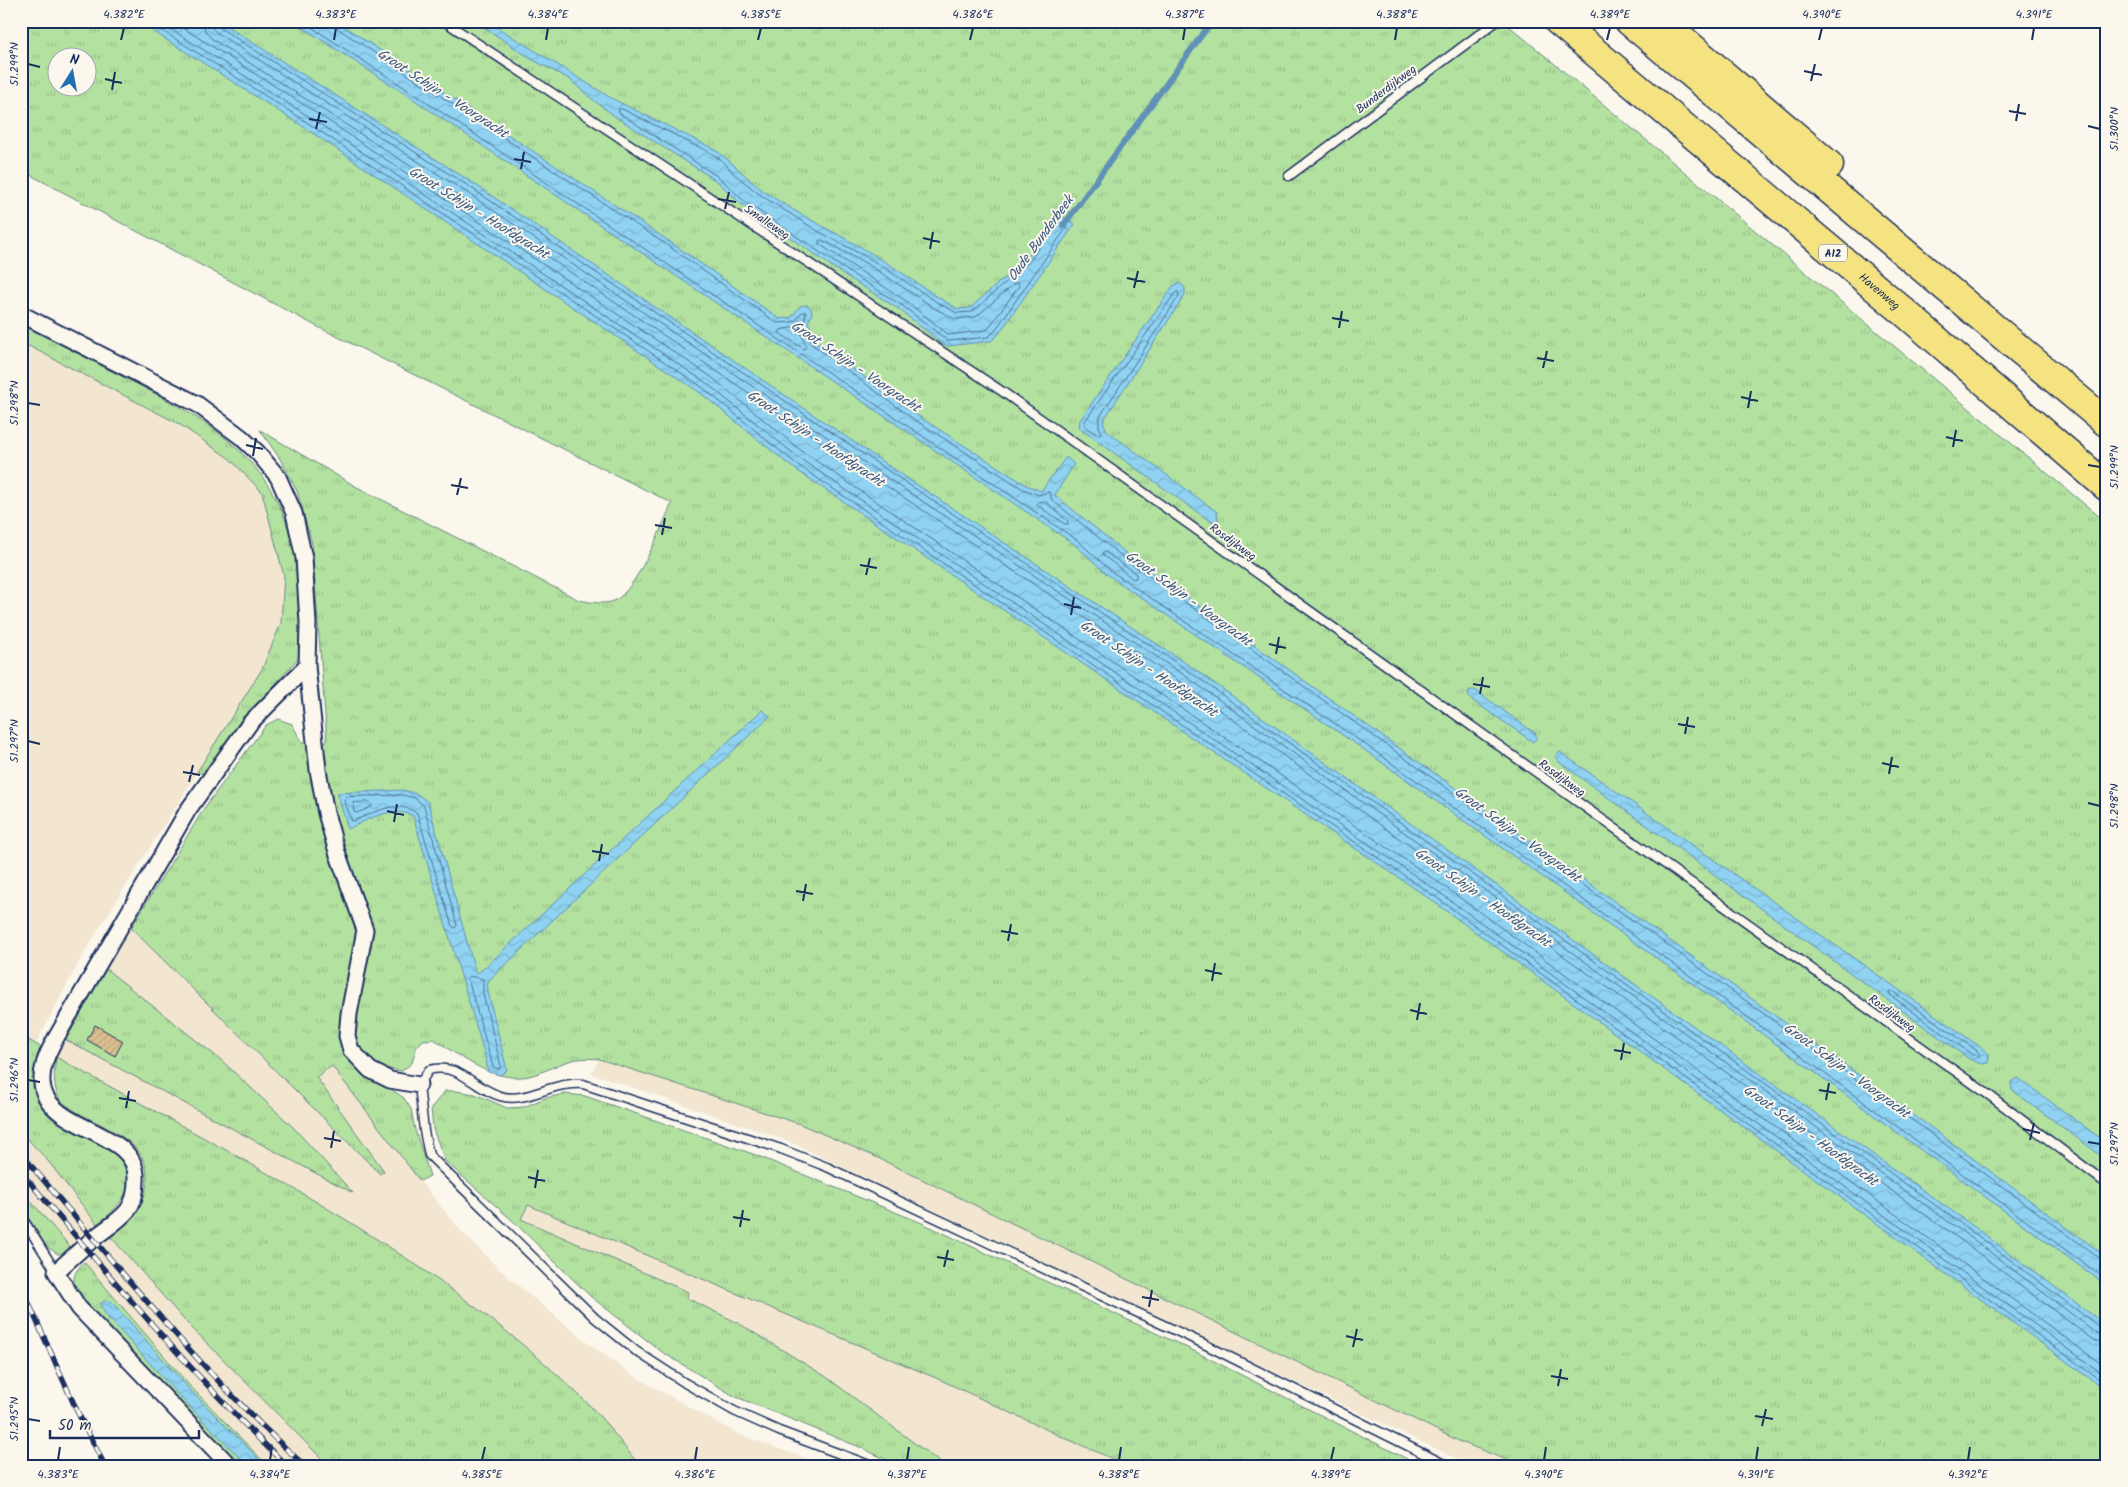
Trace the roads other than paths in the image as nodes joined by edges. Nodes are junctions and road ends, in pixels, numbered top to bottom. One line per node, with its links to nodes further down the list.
1 (444, 21): 9 (lane, Smalleweg)
2 (1497, 21): 6 (lane, Bunderdijkweg)
3 (1558, 21): 11 (highway, Havenweg / A12)
4 (1629, 21): 8 (highway)
5 (1661, 21): 8 (highway)
6 (1288, 176)
7 (21, 314): 12 (street)
8 (2050, 376): 10 (highway)
9 (1003, 392): 14 (lane, Rosdijkweg)
10 (2107, 423)
11 (2107, 487)
12 (307, 666): 13 (street); 16 (street)
13 (419, 1085): 18 (lane); 19 (lane)
14 (2107, 1184)
15 (21, 1216): 16 (lane)
16 (56, 1272): 17 (street)
17 (230, 1466)
18 (872, 1466)
19 (1448, 1466)

